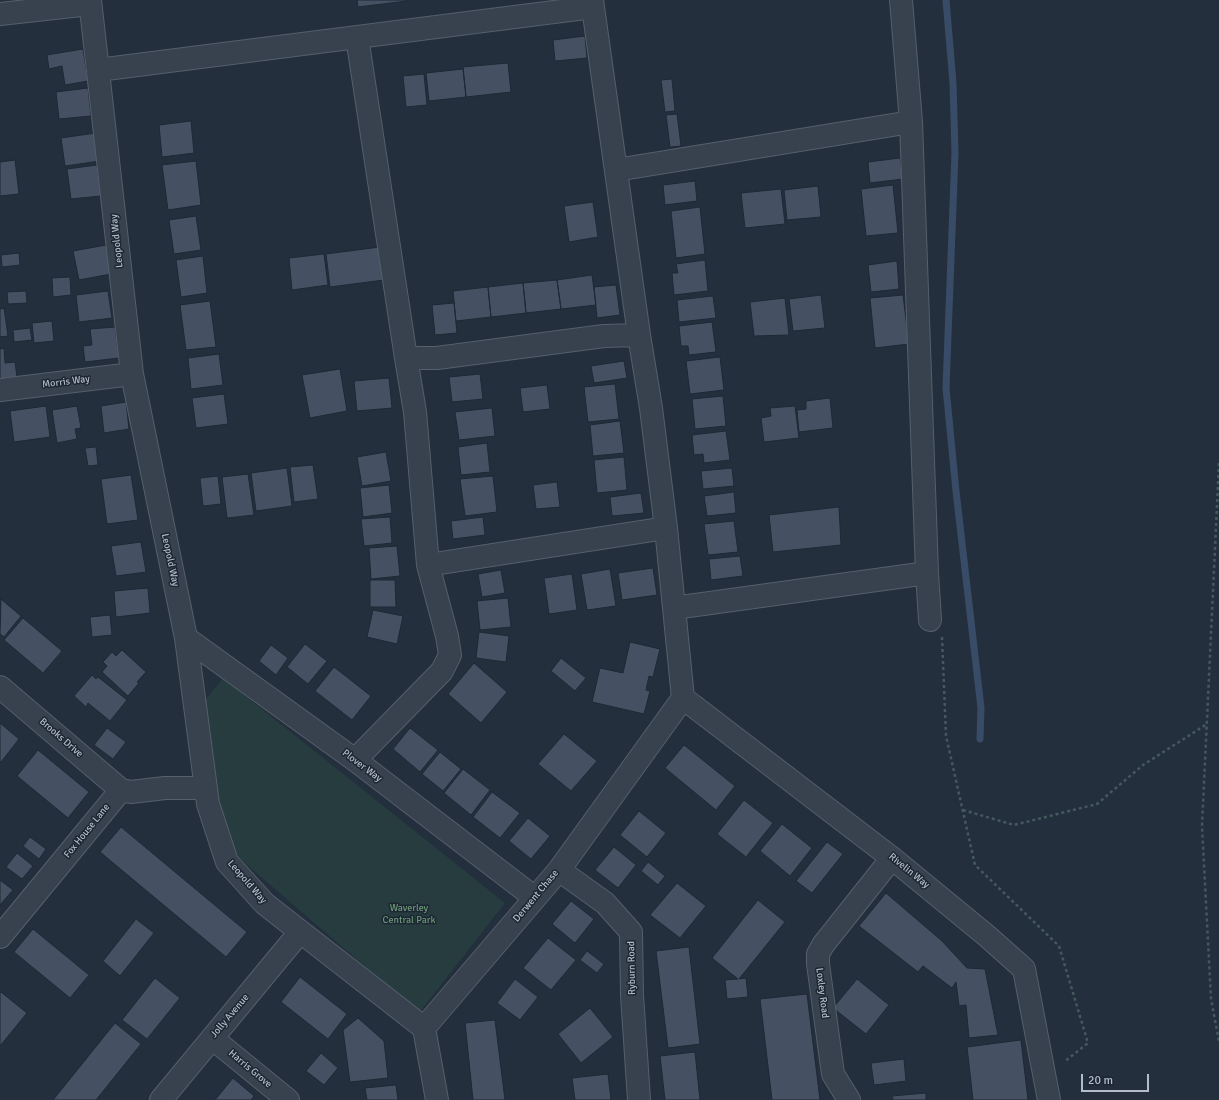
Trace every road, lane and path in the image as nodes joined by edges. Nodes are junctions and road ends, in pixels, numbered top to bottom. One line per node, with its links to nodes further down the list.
1 (901, 0): 7 (street)
2 (90, 2): 4 (street); 6 (street, Leopold Way)
3 (592, 4): 5 (street); 8 (street)
4 (0, 14)
5 (357, 37): 6 (street); 10 (street)
6 (98, 70): 11 (street, Leopold Way)
7 (911, 122): 8 (street); 16 (street)
8 (616, 170): 9 (street)
9 (639, 335): 10 (street); 14 (street)
10 (406, 358): 15 (street)
11 (132, 374): 12 (street, Morris Way); 19 (street, Leopold Way)
12 (0, 390)
13 (1219, 462): 22 (path)
14 (666, 528): 15 (street); 17 (street)
15 (428, 565): 23 (street)
16 (927, 573): 17 (street); 18 (street)
17 (674, 608): 21 (street)
18 (936, 626): 26 (path)
19 (186, 638): 23 (street, Plover Way); 24 (street, Leopold Way)
20 (0, 687): 25 (street, Brooks Drive)
21 (683, 698): 27 (street, Rivelin Way); 28 (street, Derwent Chase)
22 (1207, 724): 26 (path); 34 (path)
23 (355, 760): 29 (street, Plover Way)
24 (205, 788): 25 (street); 30 (street, Leopold Way)
25 (121, 790): 31 (street, Fox House Lane)
26 (962, 810): 35 (path)
27 (892, 858): 35 (street, Rivelin Way); 40 (street, Loxley Road)
28 (559, 870): 29 (street, Derwent Chase); 39 (street, Ryburn Road)
29 (535, 898): 32 (street, Derwent Chase)
30 (300, 932): 32 (street, Leopold Way); 33 (street, Jolly Avenue)
31 (0, 937)
32 (424, 1028): 38 (street)
33 (212, 1038): 36 (street, Jolly Avenue); 37 (street, Harris Grove)
34 (1219, 1041)
35 (1045, 1077): 41 (street, Rivelin Way)
36 (161, 1100)
37 (288, 1100)
38 (437, 1100)
39 (639, 1100)
40 (849, 1100)
41 (1049, 1100)

